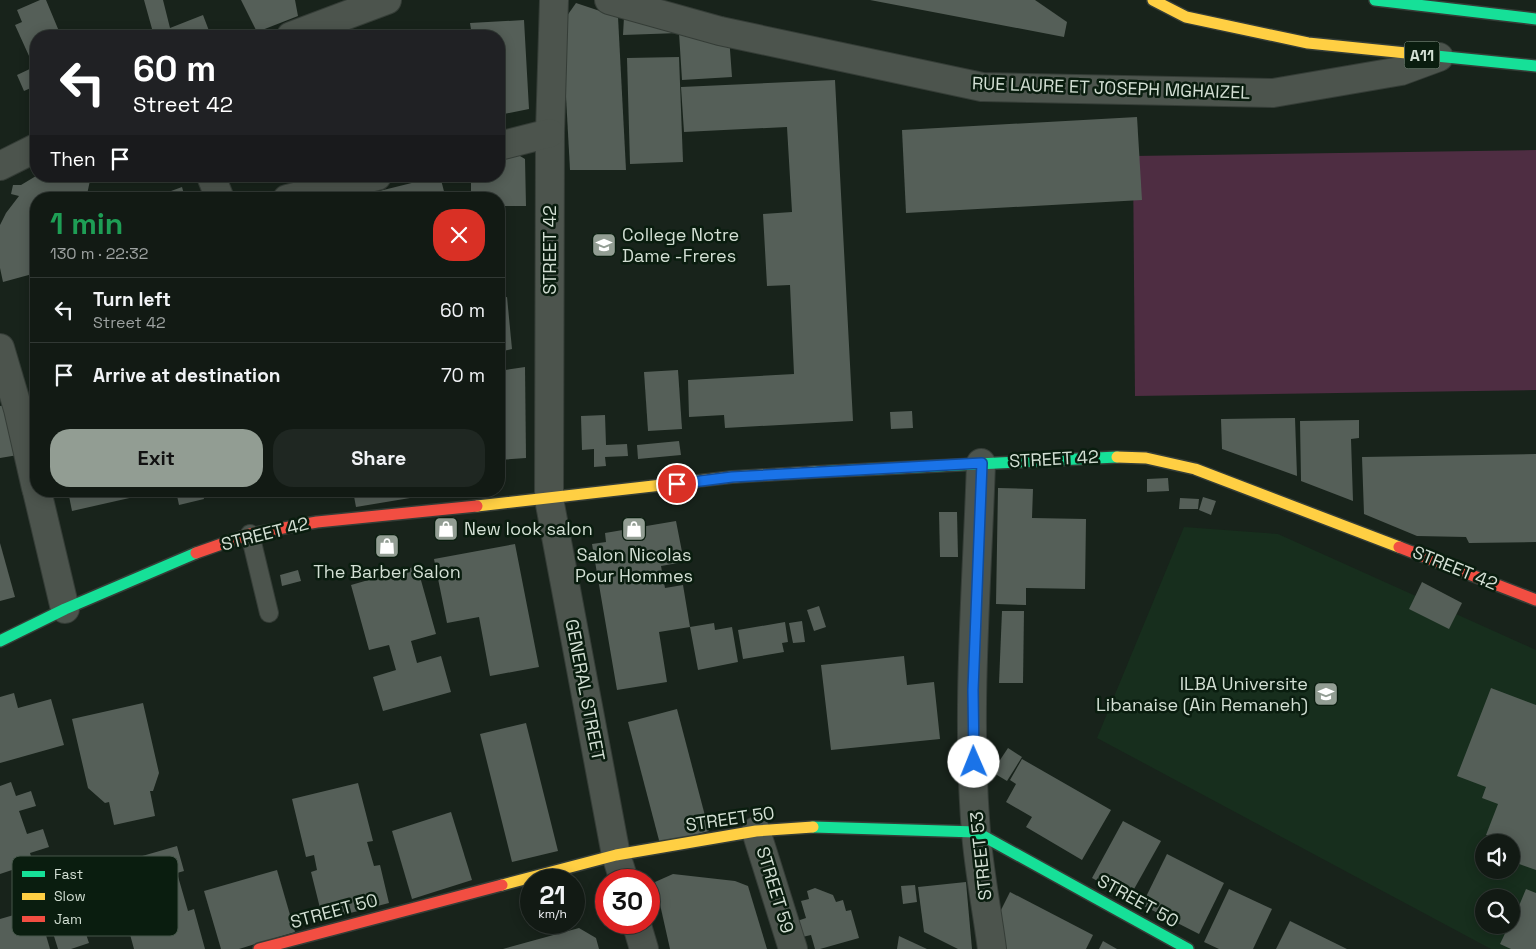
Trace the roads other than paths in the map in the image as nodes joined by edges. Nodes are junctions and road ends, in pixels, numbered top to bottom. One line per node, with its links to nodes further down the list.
1 (388, 0): 7 (street)
2 (554, 0): 10 (street, STREET 42)
3 (609, 0): 8 (street, RUE LAURE ET JOSEPH MGHAIZEL)
4 (1152, 0): 8 (main road, A11)
5 (1375, 0): 6 (main road)
6 (1536, 19)
7 (307, 30)
8 (1439, 57): 9 (main road, A11)
9 (1536, 66)
10 (550, 133): 11 (street); 20 (street, STREET 42)
11 (505, 144)
12 (30, 151): 13 (street)
13 (0, 166)
14 (354, 182): 15 (street)
15 (314, 192)
16 (0, 348): 17 (street)
17 (30, 462)
18 (982, 463): 20 (main road, STREET 42); 22 (main road, STREET 42); 27 (street, STREET 53)
19 (38, 497): 23 (street)
20 (549, 499): 21 (main road, STREET 42); 28 (street, GENERAL STREET)
21 (250, 534): 23 (main road, STREET 42); 24 (lane)
22 (1536, 600)
23 (66, 609): 25 (main road, STREET 42)
24 (269, 612)
25 (0, 641)
26 (756, 831): 27 (main road, STREET 50); 28 (main road, STREET 50); 33 (street, STREET 59)
27 (976, 832): 34 (street, STREET 53); 35 (main road, STREET 50)
28 (620, 868): 30 (main road, STREET 50)
29 (640, 934): 32 (street)
30 (319, 941): 31 (main road, STREET 50)
31 (259, 949)
32 (644, 949)
33 (793, 949)
34 (992, 949)
35 (1188, 949)

